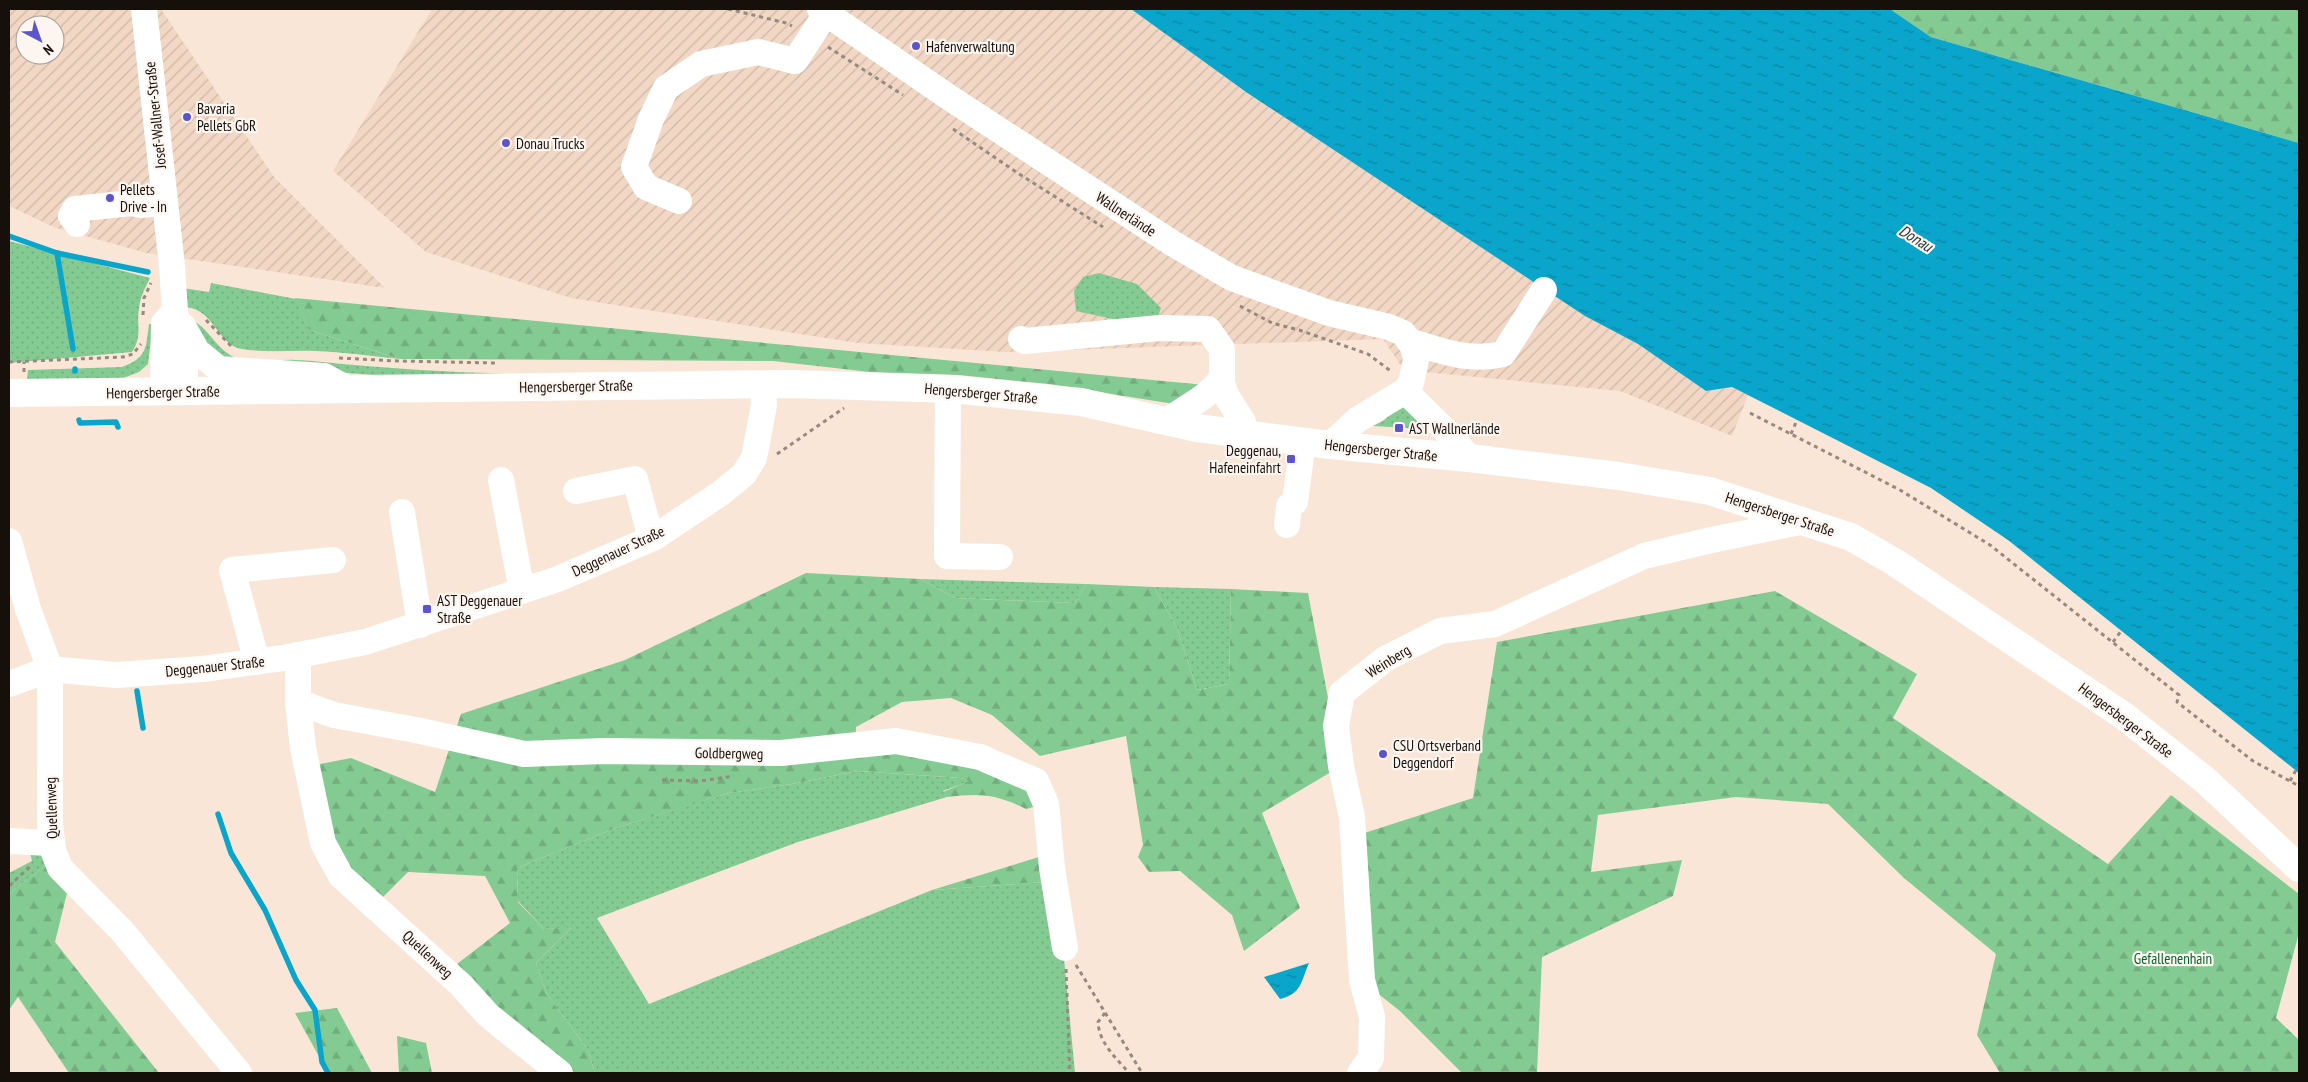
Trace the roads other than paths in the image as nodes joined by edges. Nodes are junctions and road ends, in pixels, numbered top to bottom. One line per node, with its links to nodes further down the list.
1 (144, 9): 4 (street, Josef-Wallner-Straße)
2 (825, 10): 3 (street); 9 (street, Wallnerlände)
3 (679, 201)
4 (165, 203): 5 (street); 7 (street, Josef-Wallner-Straße)
5 (84, 216)
6 (1544, 290): 9 (street, Wallnerlände)
7 (175, 311): 13 (street, Hengersberger Straße); 14 (street)
8 (1021, 339): 10 (street)
9 (1409, 341): 15 (street)
10 (1222, 378): 17 (street); 18 (street)
11 (763, 384): 12 (main road, Hengersberger Straße); 13 (main road, Hengersberger Straße); 27 (street, Deggenauer Straße)
12 (948, 389): 17 (main road, Hengersberger Straße); 29 (street)
13 (348, 390): 14 (main road, Hengersberger Straße)
14 (174, 391): 16 (main road, Hengersberger Straße)
15 (1405, 391): 20 (street); 21 (street)
16 (9, 393)
17 (1168, 421): 18 (main road, Hengersberger Straße)
18 (1244, 434): 19 (main road, Hengersberger Straße)
19 (1303, 442): 20 (main road, Hengersberger Straße); 26 (street)
20 (1330, 445): 21 (main road, Hengersberger Straße)
21 (1468, 458): 25 (main road, Hengersberger Straße)
22 (501, 480): 31 (street)
23 (576, 491): 27 (street)
24 (402, 512): 32 (street)
25 (1804, 521): 40 (main road, Hengersberger Straße); 44 (street, Weinberg)
26 (1287, 525)
27 (651, 538): 31 (street, Deggenauer Straße)
28 (9, 541): 35 (street, Quellenweg)
29 (1000, 557)
30 (333, 560): 34 (street)
31 (522, 591): 32 (street, Deggenauer Straße)
32 (420, 625): 33 (street, Deggenauer Straße)
33 (298, 655): 34 (street, Deggenauer Straße); 37 (street)
34 (257, 662): 35 (street, Deggenauer Straße)
35 (50, 669): 36 (street, Deggenauer Straße); 39 (street, Quellenweg)
36 (9, 684)
37 (298, 702): 41 (street, Goldbergweg); 43 (street, Quellenweg)
38 (9, 841): 39 (street)
39 (52, 846): 42 (street, Quellenweg)
40 (2299, 868)
41 (1065, 948)
42 (239, 1073)
43 (560, 1073)
44 (1360, 1073)

